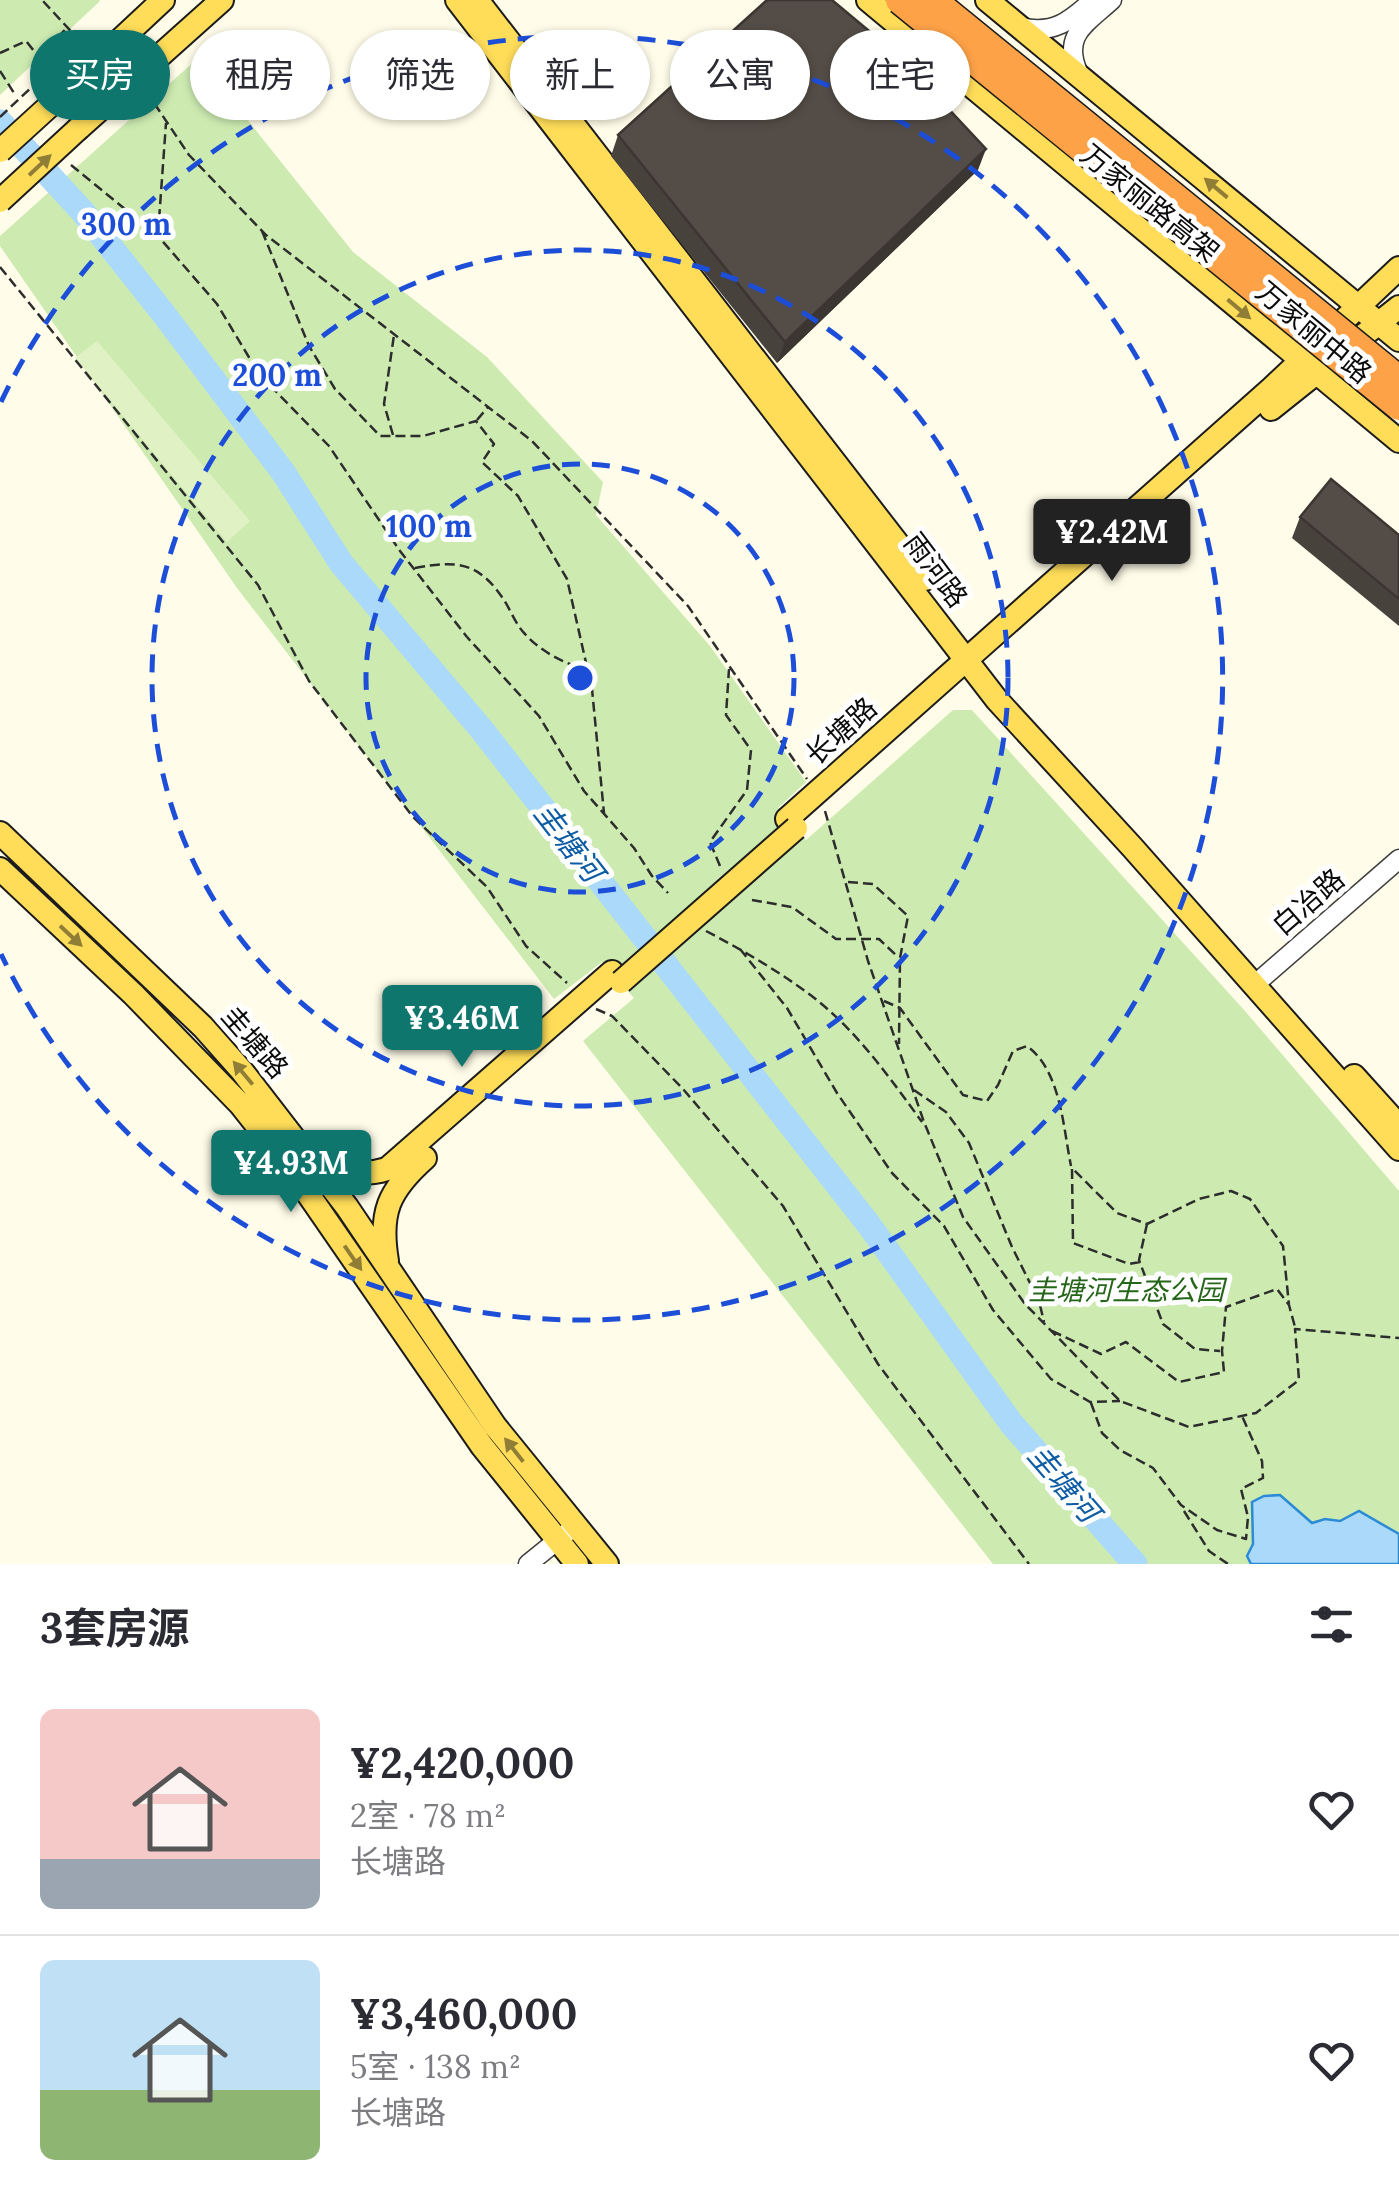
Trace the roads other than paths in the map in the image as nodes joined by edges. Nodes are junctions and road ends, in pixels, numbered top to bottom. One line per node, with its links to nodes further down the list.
1 (163, 0): 13 (main road, bridge)
2 (222, 0): 14 (main road, one-way to 2, bridge)
3 (457, 0): 24 (main road, 雨河路)
4 (477, 0): 24 (main road, 雨河路)
5 (868, 0): 20 (main road, 万家丽中路, one-way to 20)
6 (900, 0): 22 (highway, 万家丽路高架, bridge)
7 (932, 0): 21 (highway, 万家丽路高架, bridge)
8 (987, 0): 11 (main road, 万家丽中路)
9 (1094, 0): 11 (street)
10 (1112, 0): 12 (street)
11 (1021, 27): 12 (main road, 万家丽中路)
12 (1079, 74): 16 (main road, 万家丽中路, one-way to 12)
13 (0, 151)
14 (0, 201)
15 (1399, 268): 16 (main road, 长塘路)
16 (1358, 306): 18 (main road, 万家丽中路); 20 (main road, 长塘路)
17 (1399, 306): 18 (main road, 长塘路)
18 (1379, 322): 19 (main road, 万家丽中路); 20 (main road, 长塘路)
19 (1399, 340)
20 (1308, 366): 23 (main road, 万家丽中路); 24 (main road, 长塘路)
21 (1399, 380)
22 (1399, 406)
23 (1399, 441)
24 (976, 660): 29 (main road, 雨河路); 30 (main road, 长塘路, bridge)
25 (0, 833): 32 (main road, 圭塘路, one-way to 25)
26 (1399, 859): 29 (street, 白冶路)
27 (1399, 868): 29 (street, 白冶路)
28 (0, 869): 35 (main road, 圭塘路, one-way to 35)
29 (1261, 984): 31 (main road, 雨河路); 33 (main road, 雨河路)
30 (588, 1002): 32 (main road, 长塘路); 34 (main road, 长塘路)
31 (1399, 1126)
32 (302, 1146): 34 (main road, 圭塘路)
33 (1399, 1149)
34 (387, 1265): 35 (main road, 圭塘路, one-way to 34)
35 (566, 1533): 36 (street); 37 (main road, 圭塘路); 38 (main road, 圭塘路)
36 (528, 1564)
37 (578, 1564)
38 (607, 1564)

